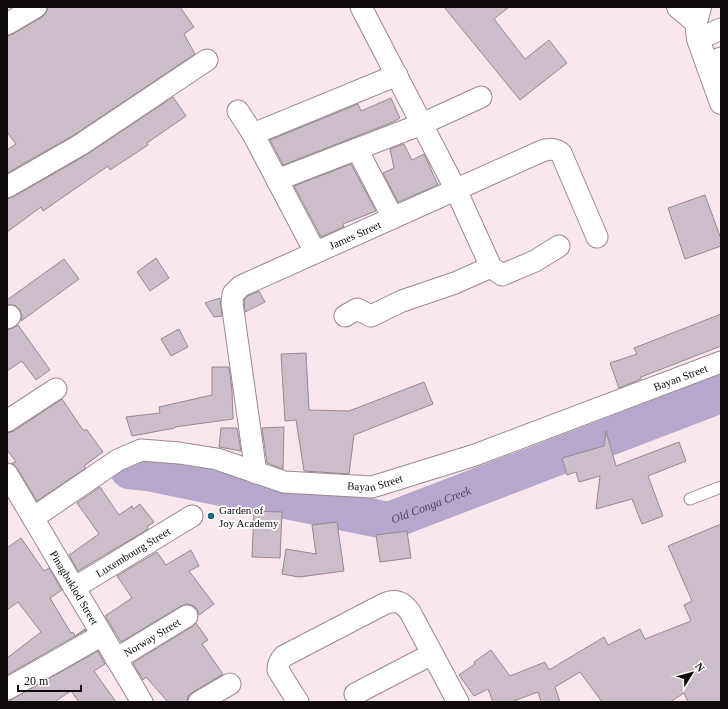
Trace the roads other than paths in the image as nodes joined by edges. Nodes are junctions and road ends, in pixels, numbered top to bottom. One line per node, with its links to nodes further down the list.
1 (36, 7): 5 (street)
2 (361, 7): 9 (street)
3 (678, 7): 4 (main road)
4 (698, 22): 6 (street); 8 (main road)
5 (7, 24)
6 (721, 29)
7 (207, 60): 17 (street)
8 (714, 61): 11 (main road)
9 (397, 75): 13 (street); 14 (street)
10 (481, 97): 13 (street)
11 (721, 103)
12 (238, 111): 14 (street)
13 (422, 124): 15 (street); 18 (street)
14 (253, 134): 16 (street)
15 (357, 149): 16 (street); 19 (street)
16 (277, 180): 22 (street)
17 (7, 186)
18 (456, 190): 19 (street, James Street); 20 (street, James Street); 23 (street)
19 (393, 218): 22 (street, James Street)
20 (597, 237)
21 (559, 246): 23 (street)
22 (315, 252): 28 (street, James Street)
23 (491, 267): 24 (street)
24 (345, 316)
25 (721, 362): 28 (street, Bayan Street)
26 (56, 389): 27 (street)
27 (7, 421)
28 (256, 473): 33 (street, Bayan Street)
29 (7, 474): 33 (street, Pinagbuklod Street)
30 (721, 487): 31 (lane)
31 (690, 499)
32 (192, 516): 34 (street, Luxembourg Street)
33 (33, 518): 34 (street, Pinagbuklod Street)
34 (74, 588): 36 (street, Pinagbuklod Street)
35 (187, 616): 38 (street, Norway Street)
36 (102, 635): 38 (street, Pinagbuklod Street); 40 (street)
37 (432, 654): 41 (street); 44 (street); 45 (street)
38 (116, 659): 42 (street, Pinagbuklod Street)
39 (230, 684): 43 (street)
40 (7, 689)
41 (354, 694)
42 (142, 702)
43 (199, 702)
44 (298, 702)
45 (458, 702)

